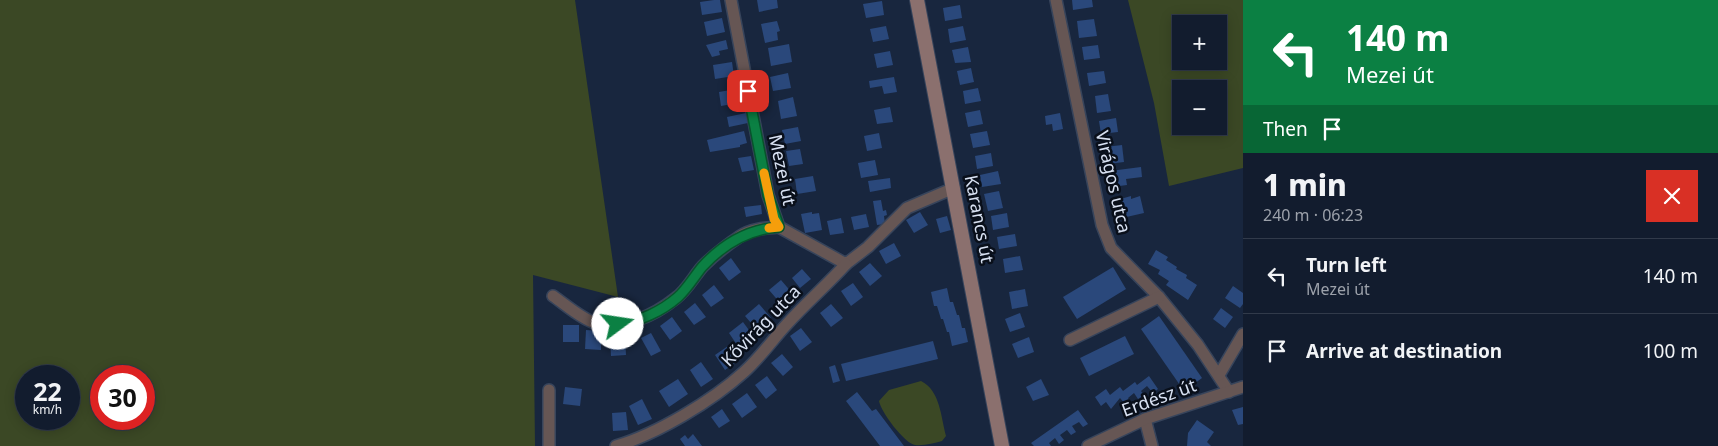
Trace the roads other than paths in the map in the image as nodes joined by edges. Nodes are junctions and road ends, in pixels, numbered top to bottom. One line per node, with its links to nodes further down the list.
1 (731, 0): 5 (street, Mezei út)
2 (917, 0): 4 (main road, Karancs út)
3 (1056, 0): 8 (street, Virágos utca)
4 (954, 188): 6 (street); 18 (main road, Karancs út)
5 (779, 227): 6 (street, Mezei út); 7 (street)
6 (846, 264): 17 (street, Kővirág utca)
7 (553, 296)
8 (1159, 297): 10 (street); 11 (street, Virágos utca)
9 (1243, 334): 11 (street, Erdész út)
10 (1070, 340)
11 (1219, 375): 14 (street, Virágos utca)
12 (1243, 387): 14 (street, Erdész út)
13 (550, 390): 16 (street)
14 (1229, 392): 15 (street, Erdész út)
15 (1145, 419): 19 (street, Erdész út); 20 (street)
16 (549, 446)
17 (616, 446)
18 (1002, 446)
19 (1088, 446)
20 (1152, 446)

